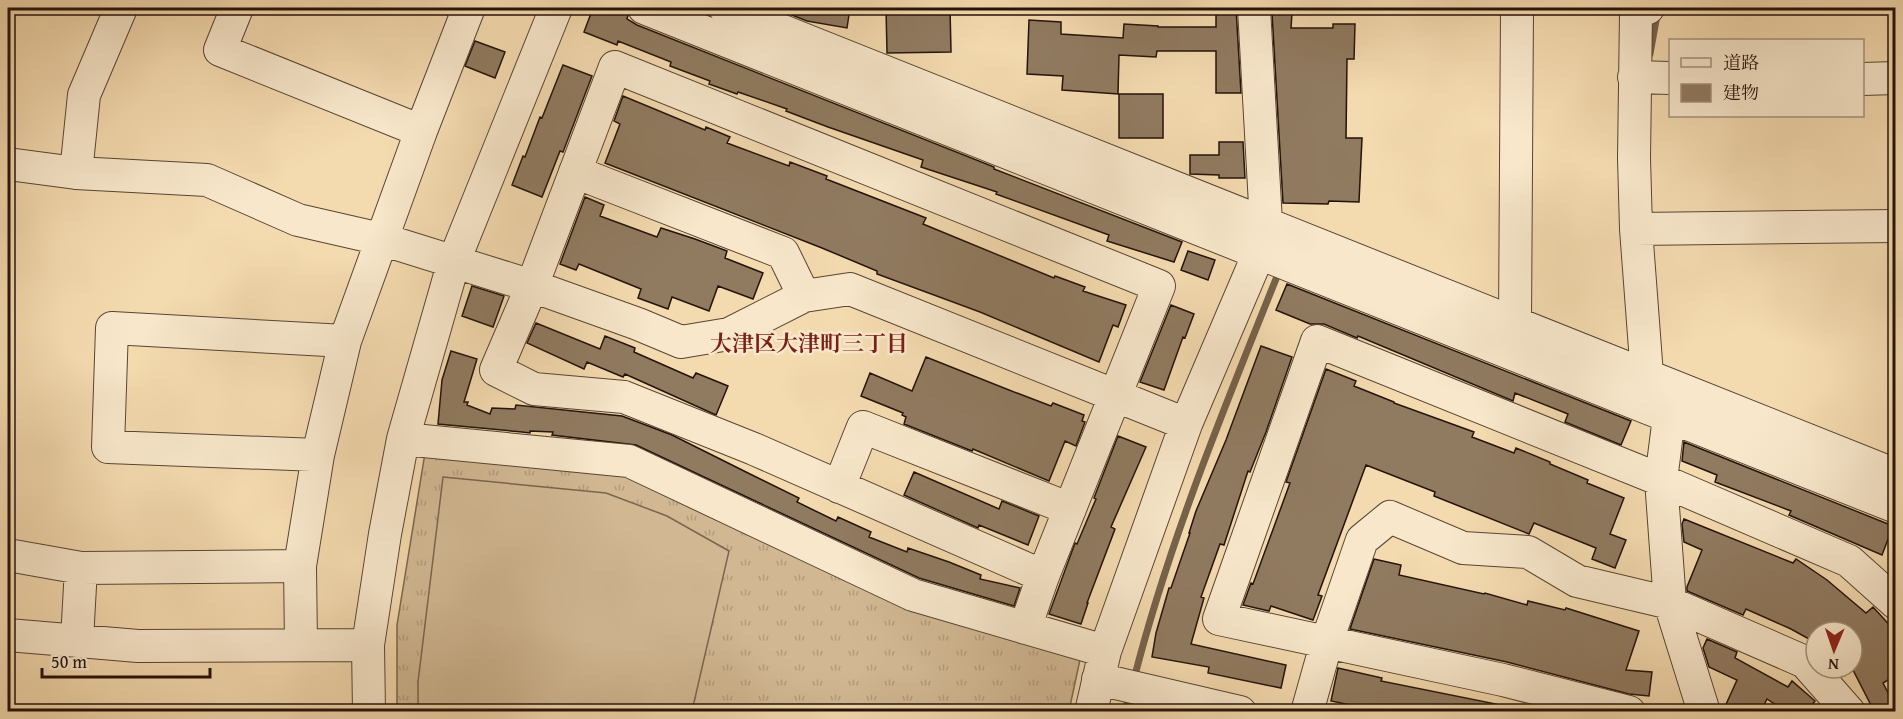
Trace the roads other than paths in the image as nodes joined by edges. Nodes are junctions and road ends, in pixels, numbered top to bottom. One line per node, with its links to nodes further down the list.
1 (121, 8): 17 (street)
2 (237, 8): 14 (street)
3 (462, 8): 14 (street)
4 (556, 8): 23 (street)
5 (644, 8): 22 (street)
6 (725, 8): 18 (street)
7 (1254, 8): 18 (street)
8 (1517, 8): 26 (street)
9 (1642, 10): 10 (street)
10 (1634, 77): 11 (street); 20 (street)
11 (1669, 78)
12 (1896, 78): 13 (street)
13 (1864, 79)
14 (421, 131): 21 (street)
15 (8, 171): 17 (street)
16 (575, 172): 24 (street); 25 (street); 30 (street)
17 (76, 173): 21 (street)
18 (1266, 223): 22 (street); 26 (street)
19 (1896, 226): 20 (street)
20 (1636, 229): 28 (street)
21 (381, 239): 23 (street); 27 (street)
22 (1259, 253): 31 (street); 32 (street)
23 (454, 261): 24 (street); 33 (street)
24 (532, 286): 25 (street); 37 (street)
25 (804, 296): 30 (street)
26 (1515, 323): 28 (street)
27 (345, 341): 34 (street); 34 (street)
28 (1647, 375): 29 (street)
29 (1681, 389): 31 (street); 35 (street)
30 (1115, 395): 32 (street); 39 (street)
31 (1669, 417): 36 (street); 38 (street)
32 (1186, 424): 52 (street)
33 (403, 439): 46 (street); 51 (street)
34 (318, 456): 41 (street)
35 (1896, 476)
36 (1661, 480): 44 (street); 45 (street); 49 (street)
37 (840, 487): 39 (street); 43 (street)
38 (1896, 507)
39 (1070, 509): 43 (street)
40 (8, 555): 42 (street)
41 (300, 566): 42 (street); 50 (street)
42 (81, 568): 48 (street)
43 (1043, 576): 46 (street)
44 (1670, 603): 49 (street); 58 (street); 59 (street)
45 (1896, 603)
46 (1025, 627): 52 (street)
47 (8, 635): 48 (street)
48 (77, 640): 50 (street)
49 (1327, 641): 56 (street); 57 (street)
50 (301, 645): 51 (street)
51 (368, 645): 53 (street)
52 (1101, 665): 54 (street); 55 (street)
53 (369, 711)
54 (1090, 711)
55 (1240, 711)
56 (1307, 711)
57 (1629, 711)
58 (1704, 711)
59 (1849, 711)

